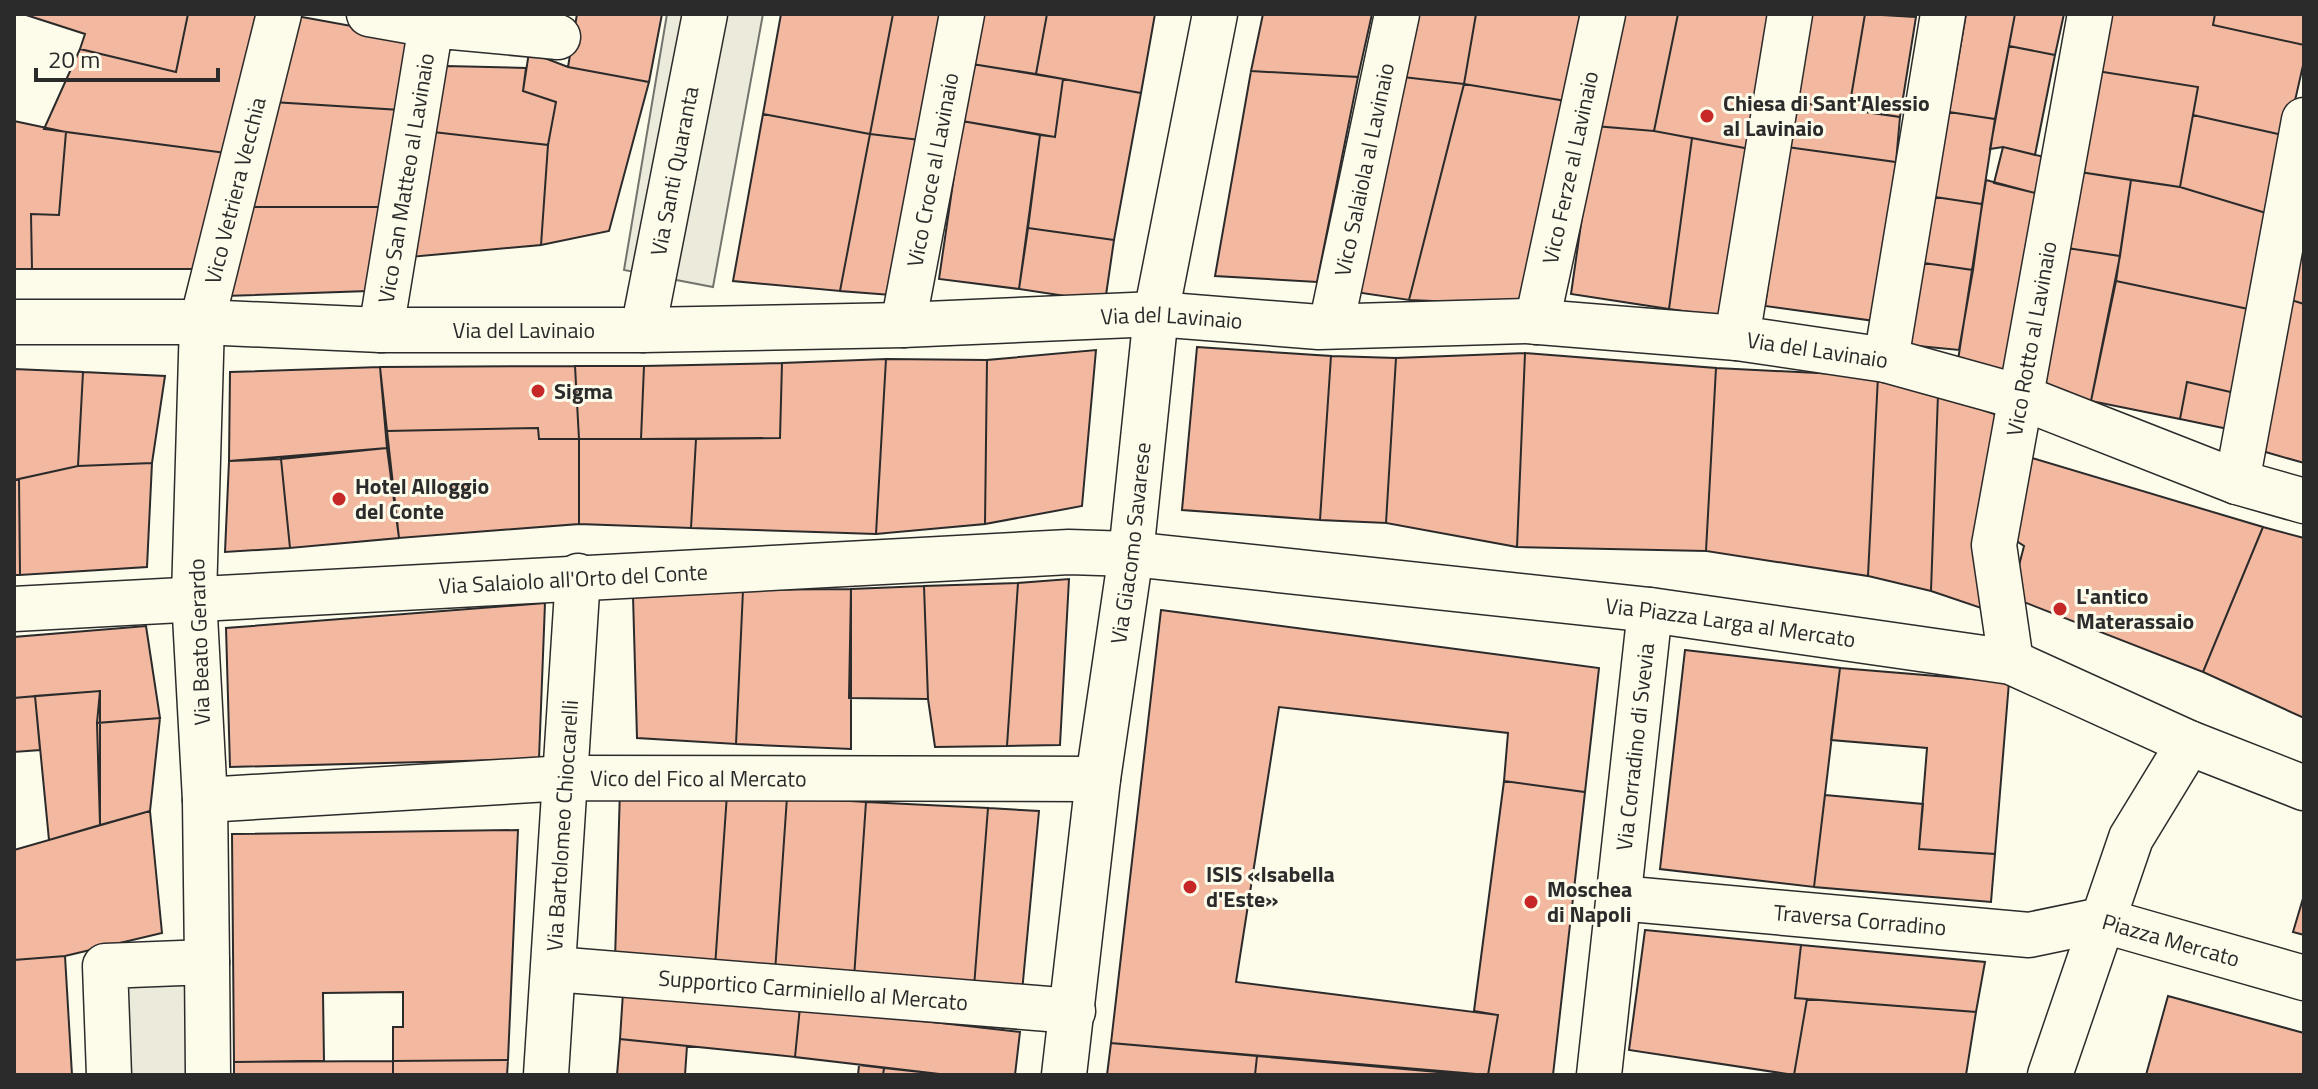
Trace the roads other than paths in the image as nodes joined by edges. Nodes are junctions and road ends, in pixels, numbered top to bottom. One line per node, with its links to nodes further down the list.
1 (279, 14): 16 (street, Vico Vetriera Vecchia)
2 (369, 14): 11 (street, Vico San Matteo al Lavinaio)
3 (705, 14): 21 (street, Via Santi Quaranta)
4 (962, 14): 18 (street, Vico Croce al Lavinaio)
5 (1215, 14): 14 (street, Via Giacomo Savarese)
6 (1397, 14): 19 (street, Vico Salaiola al Lavinaio)
7 (1603, 14): 17 (street, Vico Ferze al Lavinaio)
8 (1790, 14): 22 (street)
9 (1943, 14): 23 (street)
10 (2090, 14): 24 (street, Vico Rotto al Lavinaio)
11 (431, 25): 12 (street, Vico San Matteo al Lavinaio); 20 (street, Vico San Matteo al Lavinaio)
12 (558, 37)
13 (2304, 120): 25 (street)
14 (1156, 314): 18 (street, Via del Lavinaio); 19 (street, Via del Lavinaio); 27 (street, Via Giacomo Savarese)
15 (14, 322): 16 (street, Via del Lavinaio)
16 (202, 322): 20 (street, Via del Lavinaio); 29 (street, Via Beato Gerardo)
17 (1537, 322): 19 (street, Via del Lavinaio); 22 (street, Via del Lavinaio)
18 (903, 325): 21 (street, Via del Lavinaio)
19 (1331, 326)
20 (381, 330): 21 (street, Via del Lavinaio)
21 (643, 330)
22 (1737, 338): 23 (street, Via del Lavinaio)
23 (1886, 360): 24 (street, Via del Lavinaio)
24 (2023, 398): 25 (street, Via del Lavinaio); 32 (street, Vico Rotto al Lavinaio)
25 (2237, 482): 26 (street, Via del Lavinaio)
26 (2304, 501)
27 (1131, 554): 28 (street, Via Salaiolo all'Orto del Conte); 31 (street, Via Piazza Larga al Mercato); 35 (street, Via Giacomo Savarese)
28 (578, 576): 29 (street, Via Salaiolo all'Orto del Conte); 34 (street, Via Bartolomeo Chioccarelli)
29 (194, 597): 30 (street, Via Salaiolo all'Orto del Conte); 37 (street, Via Beato Gerardo)
30 (14, 609)
31 (1650, 610): 32 (street, Via Piazza Larga al Mercato); 38 (street, Via Corradino di Svevia)
32 (2011, 662): 33 (street, Via Piazza Larga al Mercato)
33 (2189, 743): 36 (street, Via Piazza Larga al Mercato); 39 (street)
34 (565, 778): 35 (street, Vico del Fico al Mercato); 37 (street, Vico del Fico al Mercato); 41 (street, Via Bartolomeo Chioccarelli)
35 (1098, 779): 43 (street, Via Giacomo Savarese)
36 (2304, 788)
37 (205, 800): 40 (street, Via Beato Gerardo)
38 (1619, 898): 39 (street, Traversa Corradino); 48 (street, Via Corradino di Svevia)
39 (2101, 920): 42 (street, Piazza Mercato); 49 (street, Piazza Mercato)
40 (207, 962): 44 (street); 45 (street, Via Beato Gerardo)
41 (554, 969): 43 (street, Supportico Carminiello al Mercato); 46 (street, Via Bartolomeo Chioccarelli)
42 (2304, 978)
43 (1073, 1011): 47 (street, Via Giacomo Savarese)
44 (109, 1075)
45 (208, 1075)
46 (546, 1075)
47 (1064, 1075)
48 (1599, 1075)
49 (2050, 1075)

